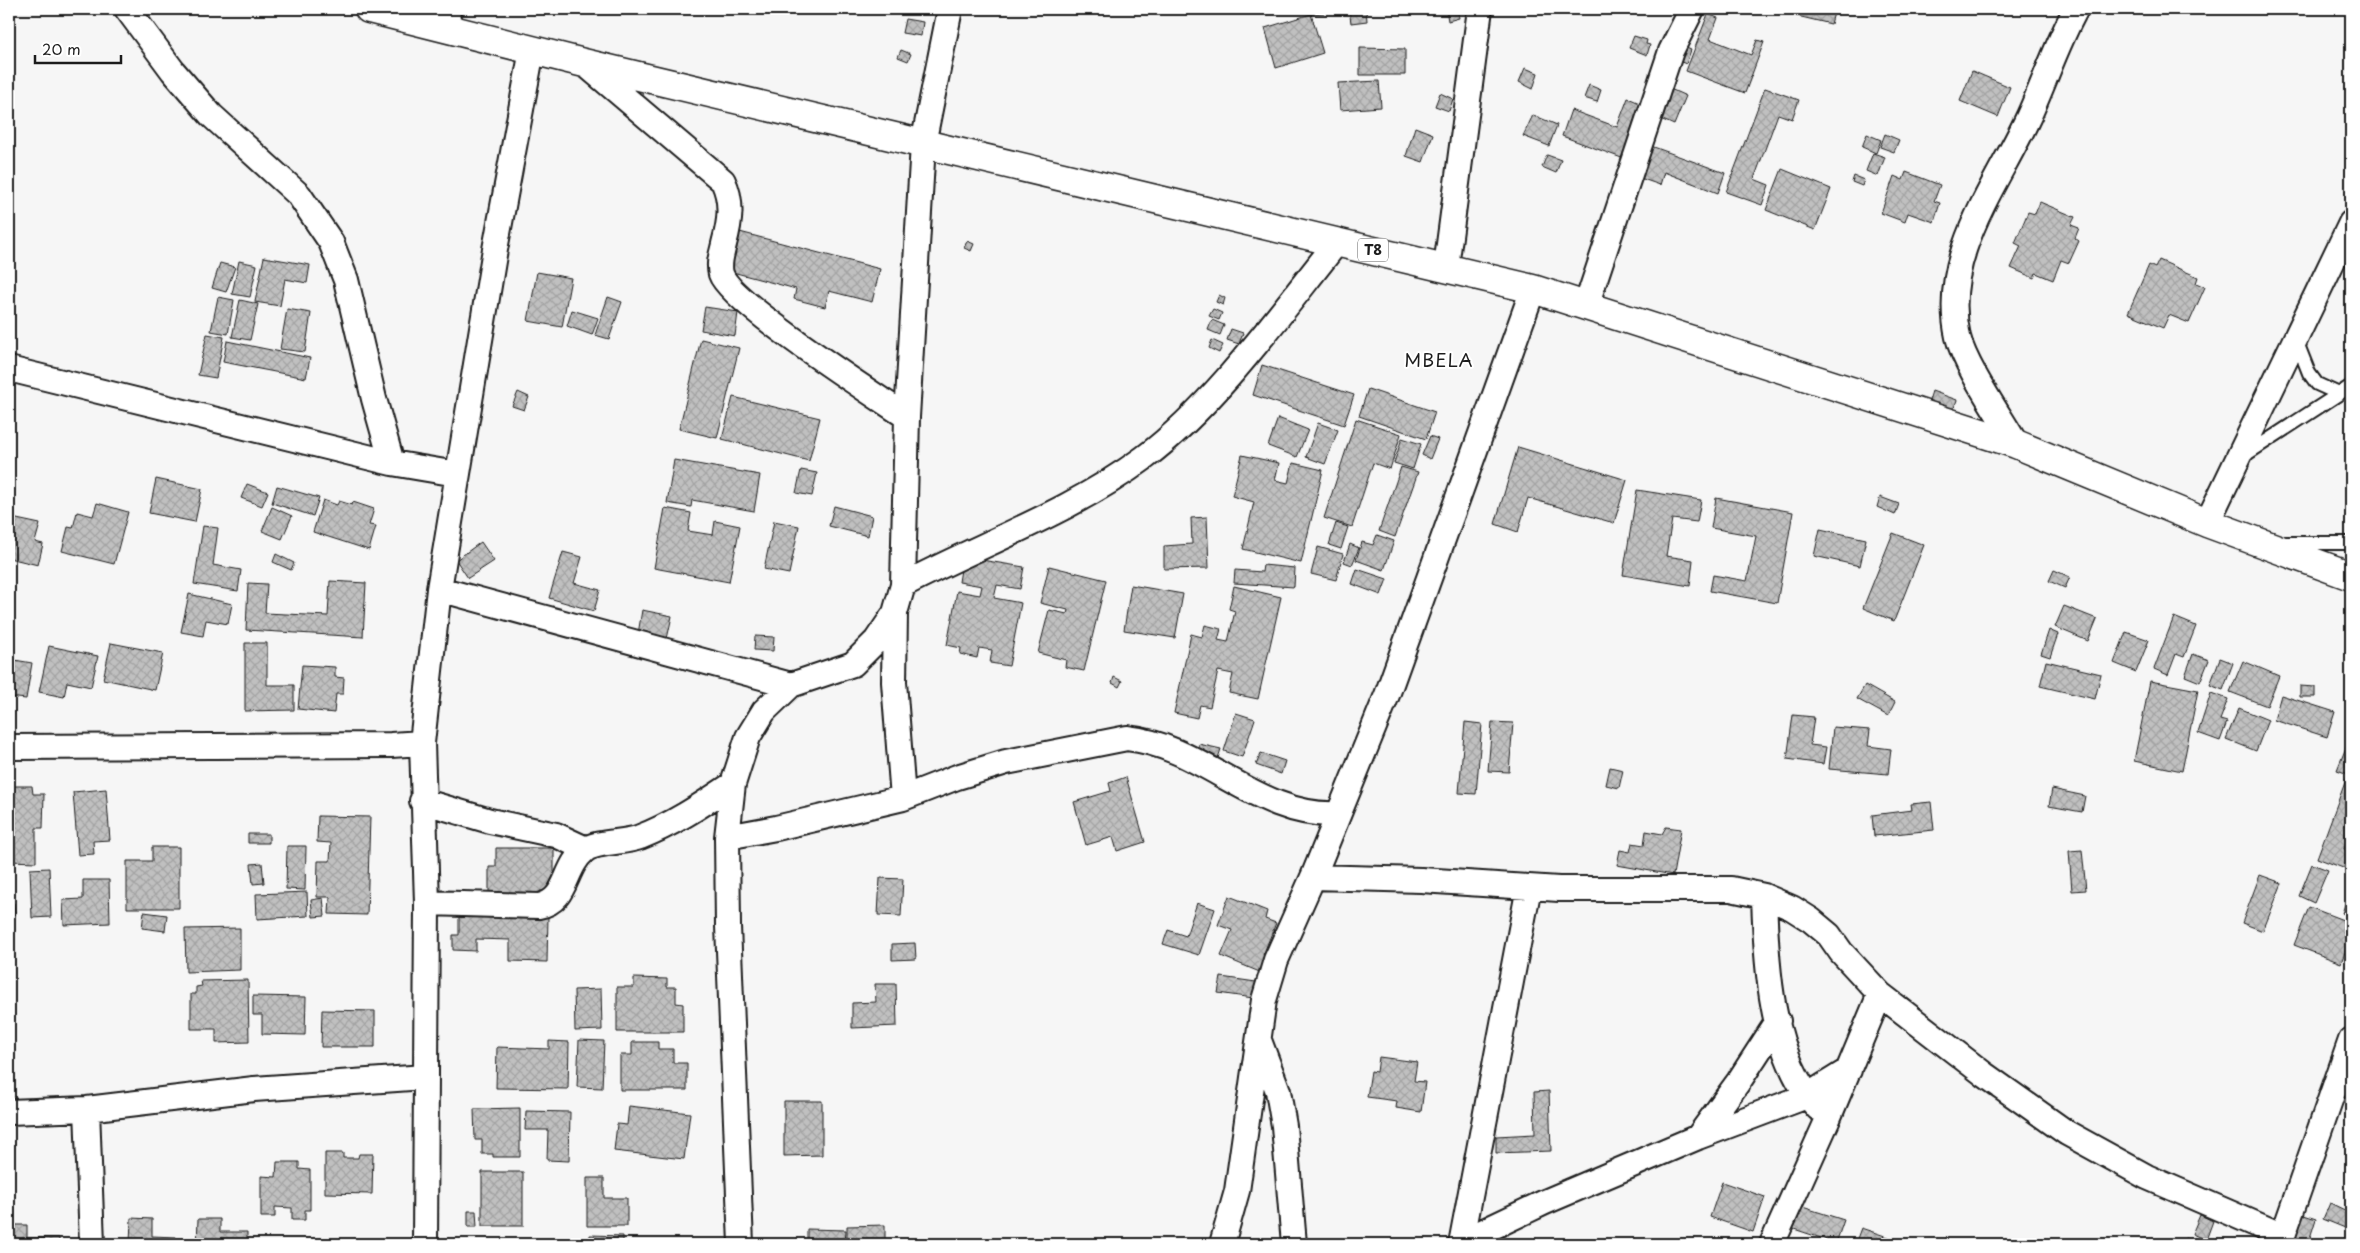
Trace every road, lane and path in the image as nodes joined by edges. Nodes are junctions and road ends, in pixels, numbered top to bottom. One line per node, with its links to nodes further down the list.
1 (127, 9): 23 (street)
2 (369, 9): 7 (highway, T8)
3 (950, 9): 10 (street)
4 (1480, 9): 13 (street)
5 (1692, 9): 15 (street)
6 (2076, 9): 21 (street)
7 (448, 18): 8 (highway, T8)
8 (532, 50): 9 (highway, T8); 24 (street)
9 (584, 63): 10 (highway, T8); 20 (street)
10 (923, 144): 12 (highway, T8); 20 (street)
11 (2351, 223): 16 (street)
12 (1338, 242): 13 (highway, T8); 29 (street)
13 (1446, 267): 14 (highway, T8)
14 (1533, 289): 15 (highway, T8); 38 (street)
15 (1586, 306): 21 (highway, T8)
16 (2296, 340): 19 (lane); 22 (street)
17 (9, 369): 23 (street)
18 (2351, 386): 19 (lane)
19 (2339, 394): 22 (lane)
20 (907, 417): 29 (street)
21 (2016, 444): 25 (highway, T8)
22 (2239, 460): 25 (street)
23 (392, 463): 24 (street)
24 (457, 474): 30 (street)
25 (2207, 523): 26 (highway, T8)
26 (2261, 543): 27 (lane); 28 (highway, T8)
27 (2351, 543)
28 (2351, 576)
29 (903, 585): 31 (street)
30 (439, 589): 32 (street); 33 (street)
31 (895, 613): 32 (street); 36 (street)
32 (791, 685): 35 (street)
33 (422, 743): 34 (street); 37 (street)
34 (9, 747)
35 (733, 784): 39 (street); 40 (street)
36 (903, 798): 38 (street); 39 (street)
37 (422, 801): 40 (street); 44 (street)
38 (1338, 814): 41 (street)
39 (728, 836): 60 (street)
40 (586, 849): 44 (street)
41 (1313, 877): 42 (street); 48 (street)
42 (1529, 887): 43 (street); 57 (street)
43 (1764, 896): 45 (street); 46 (street)
44 (427, 903): 50 (street)
45 (1880, 994): 49 (street); 56 (street)
46 (1778, 1021): 51 (street); 55 (street)
47 (2351, 1040): 56 (street)
48 (1260, 1043): 61 (street); 62 (street)
49 (1848, 1070): 51 (street); 54 (street)
50 (425, 1077): 52 (street); 59 (street)
51 (1807, 1096): 54 (street); 55 (street)
52 (87, 1108): 53 (street); 58 (street)
53 (9, 1112)
54 (1828, 1119): 63 (street)
55 (1698, 1137): 57 (street)
56 (2281, 1240)
57 (1461, 1243)
58 (92, 1244)
59 (426, 1244)
60 (741, 1244)
61 (1222, 1244)
62 (1294, 1244)
63 (1772, 1244)

